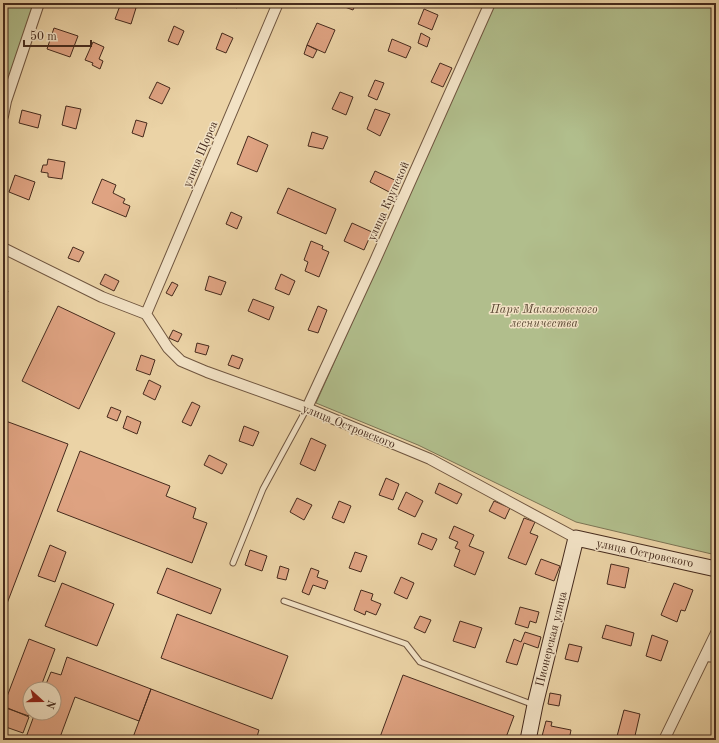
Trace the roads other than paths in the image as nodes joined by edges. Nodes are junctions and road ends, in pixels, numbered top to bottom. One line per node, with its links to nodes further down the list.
1 (39, 3): 4 (street)
2 (278, 3): 6 (street, улица Щорса)
3 (490, 3): 7 (street, улица Крупской)
4 (3, 116)
5 (3, 248): 6 (street)
6 (146, 314): 7 (street, улица Островского)
7 (307, 408): 8 (street, улица Островского); 9 (lane)
8 (576, 538): 10 (street, улица Островского); 14 (street, Пионерская улица)
9 (233, 563)
10 (716, 569)
11 (284, 601): 14 (lane)
12 (716, 633): 13 (street)
13 (711, 656): 16 (street)
14 (535, 705): 15 (street, Пионерская улица)
15 (528, 740)
16 (664, 740)

